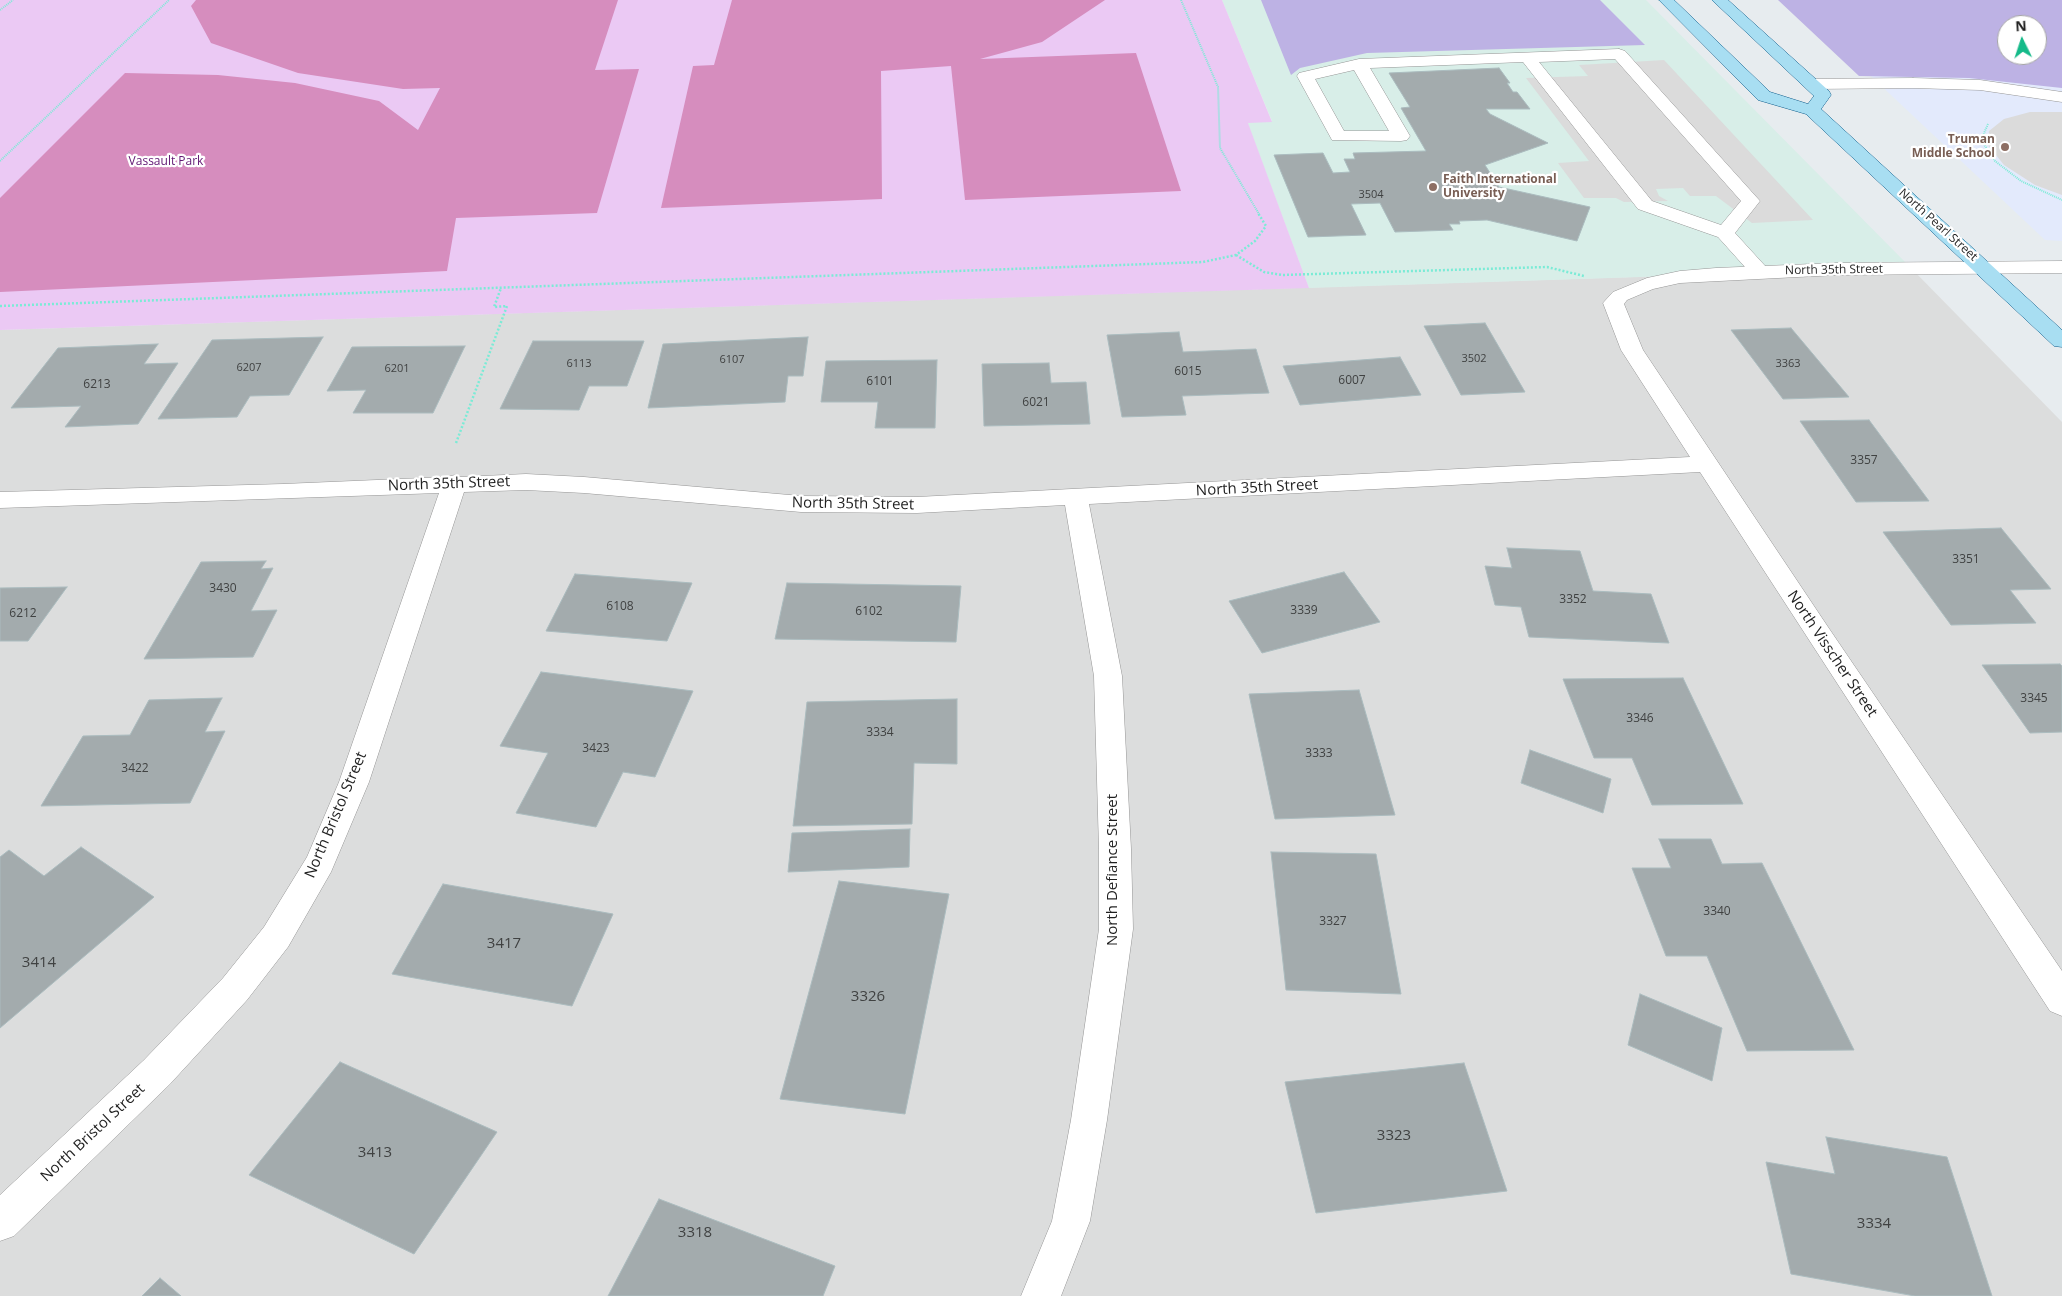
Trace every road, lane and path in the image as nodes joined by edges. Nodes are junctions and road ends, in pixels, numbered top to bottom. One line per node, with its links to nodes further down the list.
1 (13, 0): 6 (path)
2 (169, 0): 13 (path)
3 (1181, 0): 16 (path)
4 (1666, 0): 11 (main road, North Pearl Street)
5 (1719, 0): 9 (main road)
6 (0, 10)
7 (1527, 57): 8 (street); 15 (street); 15 (street)
8 (1359, 64): 8 (street)
9 (1812, 84): 10 (street); 11 (main road)
10 (2062, 96)
11 (1812, 110): 17 (main road, North Pearl Street)
12 (1995, 119): 14 (path)
13 (0, 161)
14 (2062, 200)
15 (1725, 233): 19 (street)
16 (1236, 255): 20 (path); 21 (path)
17 (1984, 266): 18 (street, North 35th Street); 19 (street, North 35th Street); 23 (main road, North Pearl Street)
18 (2062, 267)
19 (1760, 272): 21 (street, North 35th Street)
20 (501, 288): 22 (path); 25 (path)
21 (1623, 296): 24 (street, North Visscher Street)
22 (0, 306)
23 (2062, 341)
24 (1706, 464): 26 (street, North 35th Street); 28 (street, North Visscher Street)
25 (448, 483): 26 (street, North 35th Street); 27 (street, North 35th Street); 29 (street, North Bristol Street)
26 (1076, 498): 30 (street, North Defiance Street)
27 (0, 500)
28 (2062, 1000)
29 (0, 1222)
30 (1041, 1296)

